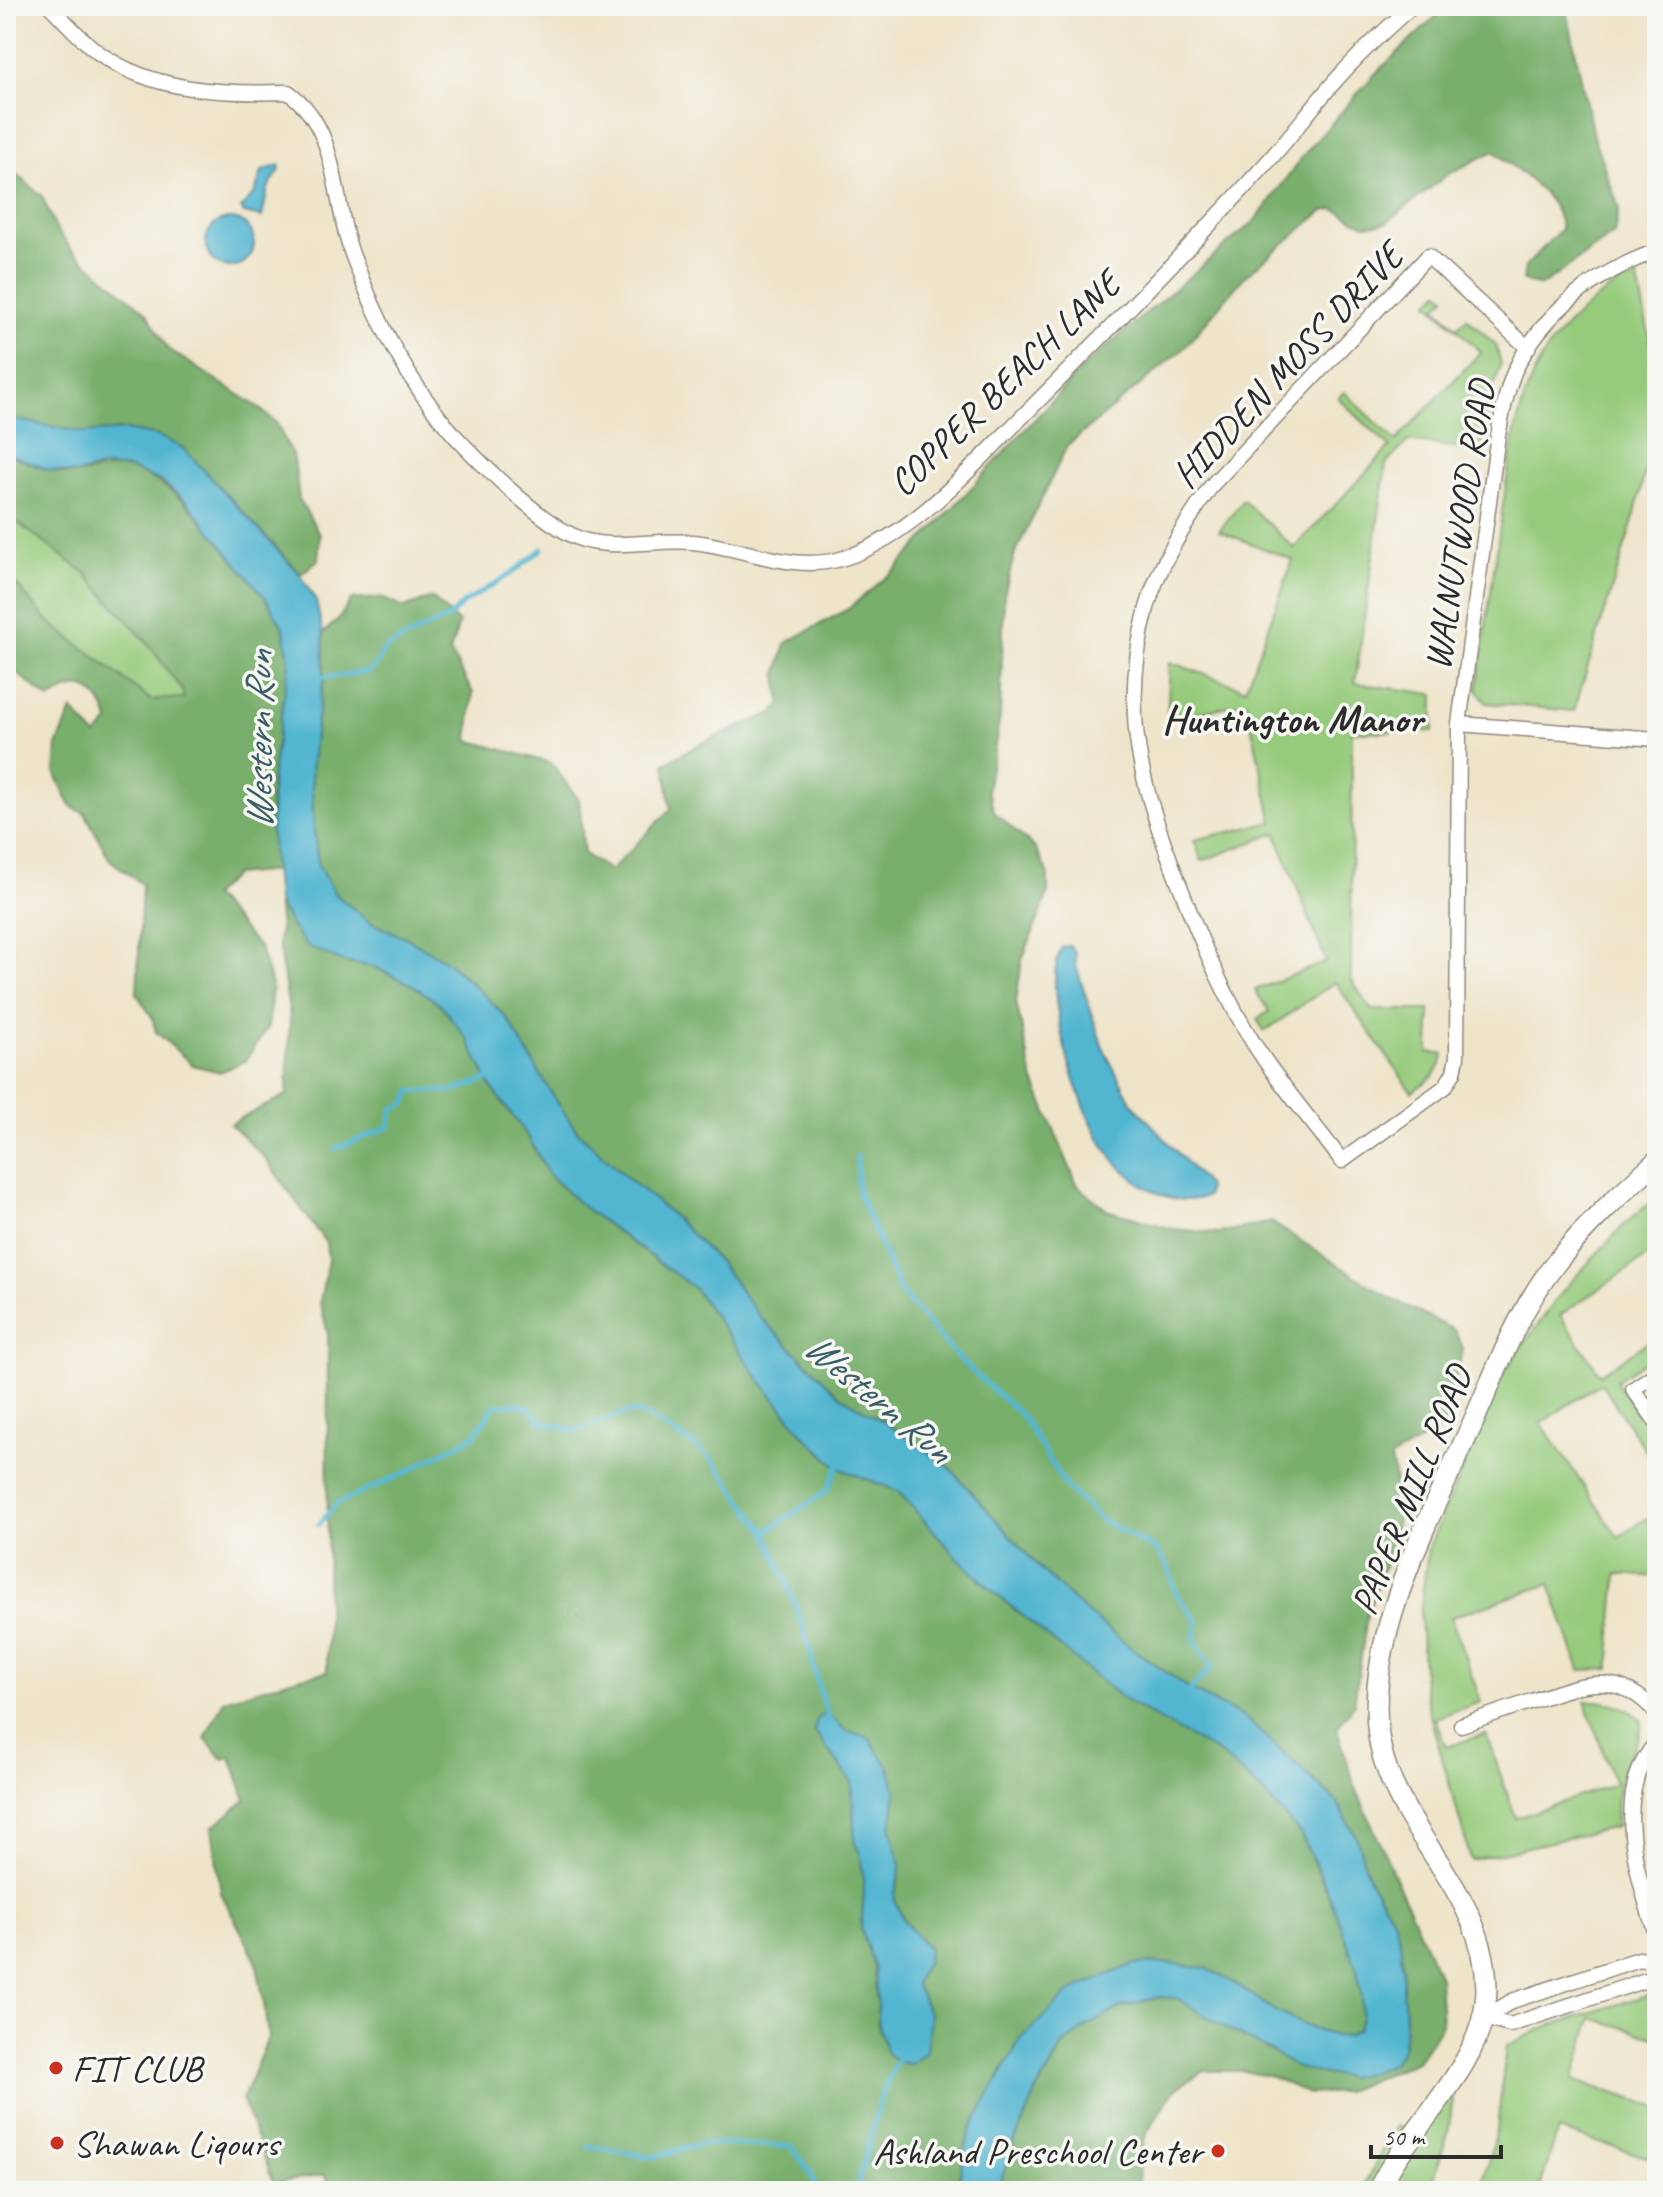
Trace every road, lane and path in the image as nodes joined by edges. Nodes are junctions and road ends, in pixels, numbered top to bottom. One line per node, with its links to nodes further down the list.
1 (50, 6): 2 (street, COPPER BEACH LANE)
2 (1412, 6)
3 (1657, 251): 4 (street, WALNUTWOOD ROAD)
4 (1528, 348): 5 (street, WALNUTWOOD ROAD); 7 (street, HIDDEN MOSS DRIVE)
5 (1459, 724): 6 (street); 7 (street, WALNUTWOOD ROAD)
6 (1657, 739)
7 (1342, 1161)
8 (1657, 1161): 17 (main road, PAPER MILL ROAD)
9 (1657, 1373): 10 (street)
10 (1657, 1423)
11 (1657, 1714): 12 (street)
12 (1461, 1725)
13 (1657, 1742): 14 (street)
14 (1657, 1937)
15 (1657, 1962): 17 (street)
16 (1657, 1971): 17 (street)
17 (1484, 2018): 19 (main road, PAPER MILL ROAD)
18 (1657, 2182): 20 (street)
19 (1378, 2191)
20 (1653, 2191)

